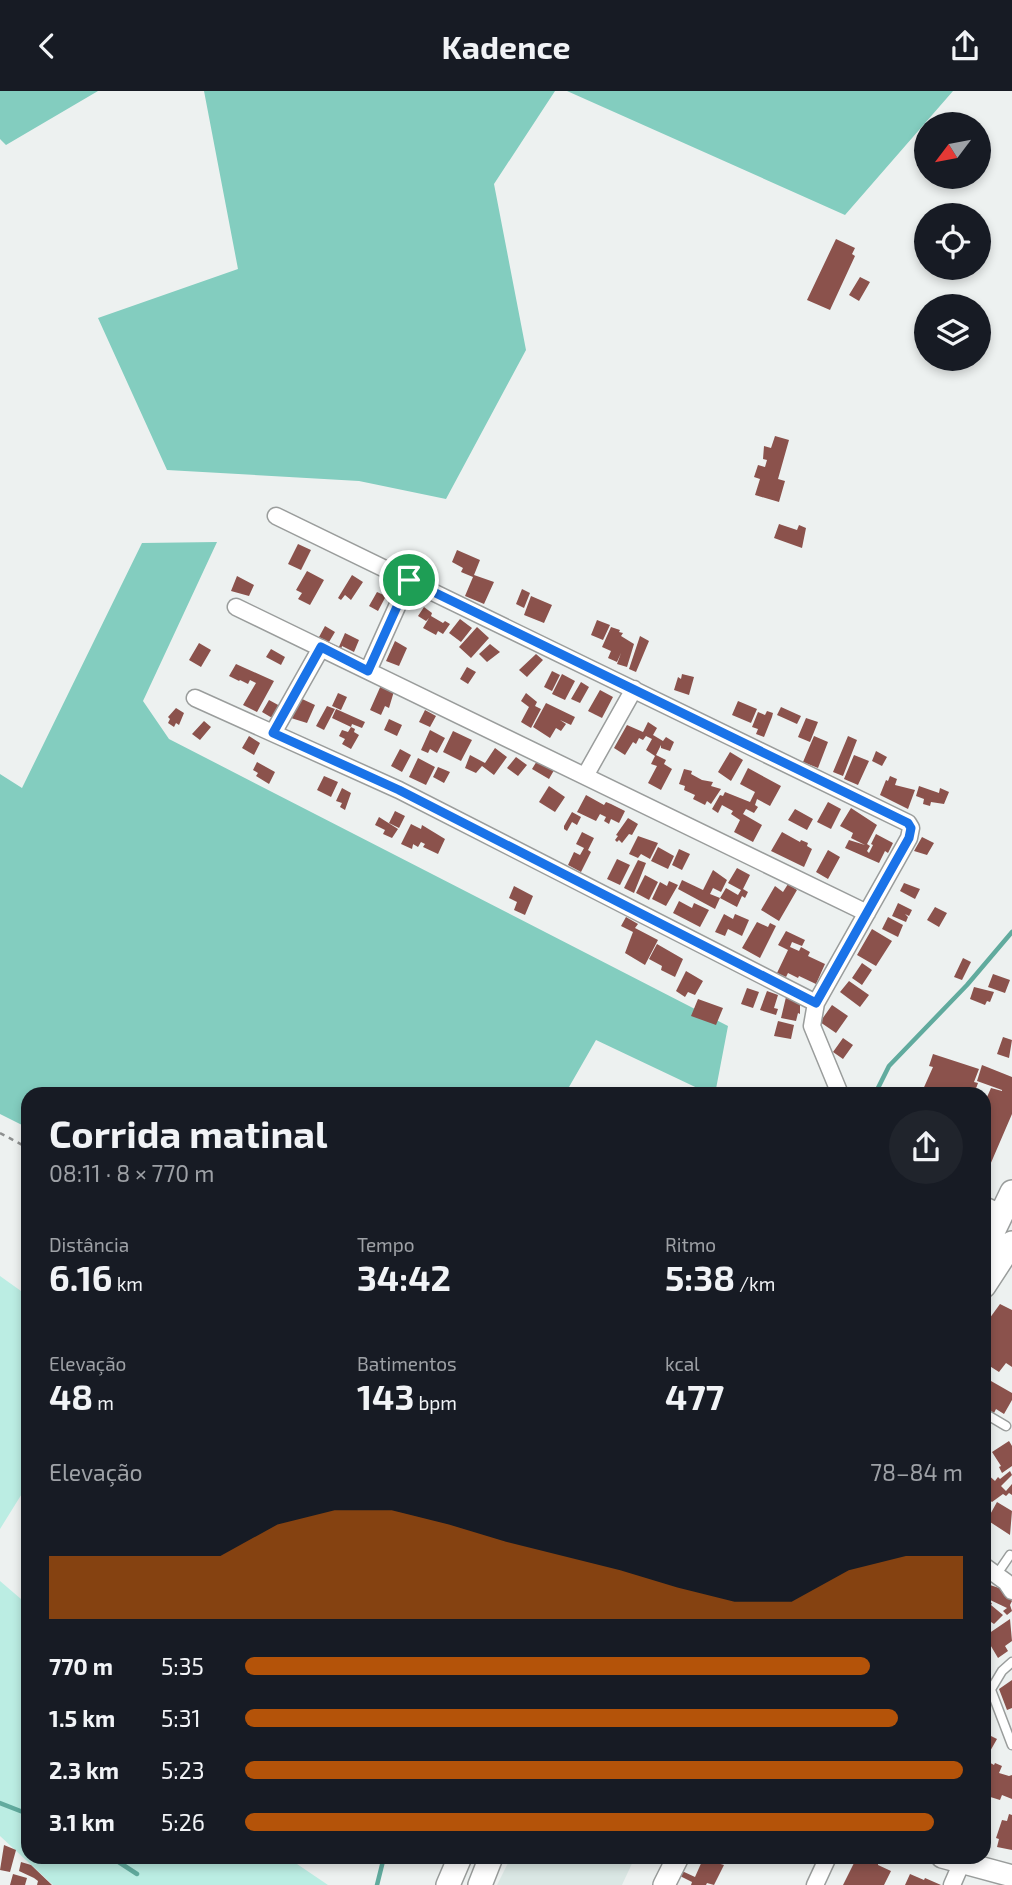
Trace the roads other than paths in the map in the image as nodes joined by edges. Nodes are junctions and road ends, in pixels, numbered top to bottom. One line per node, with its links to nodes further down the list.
1 (276, 516): 2 (street)
2 (409, 580): 5 (street); 6 (street)
3 (236, 607): 4 (street)
4 (321, 647): 5 (street); 8 (street)
5 (368, 671): 9 (street)
6 (634, 689): 9 (street); 10 (street)
7 (195, 698): 8 (street)
8 (273, 733): 11 (street)
9 (585, 776): 10 (street)
10 (867, 913): 11 (street)
11 (816, 1003): 12 (street)
12 (837, 1087)
13 (1012, 1192): 14 (main road)
14 (993, 1209): 15 (main road)
15 (991, 1236)
16 (1011, 1248): 17 (main road)
17 (991, 1276)
18 (991, 1417): 19 (lane)
19 (1006, 1426)
20 (1010, 1555): 21 (lane)
21 (991, 1569)
22 (991, 1571): 23 (street)
23 (1012, 1591)
24 (1012, 1662): 25 (lane)
25 (991, 1688)
26 (991, 1692): 27 (lane)
27 (1012, 1745)
28 (457, 1864): 35 (main road)
29 (488, 1864): 36 (main road)
30 (674, 1864): 37 (street)
31 (825, 1864): 38 (street)
32 (952, 1864): 39 (street)
33 (967, 1864): 34 (street)
34 (1012, 1876)
35 (448, 1885)
36 (480, 1885)
37 (664, 1885)
38 (815, 1885)
39 (952, 1885)

